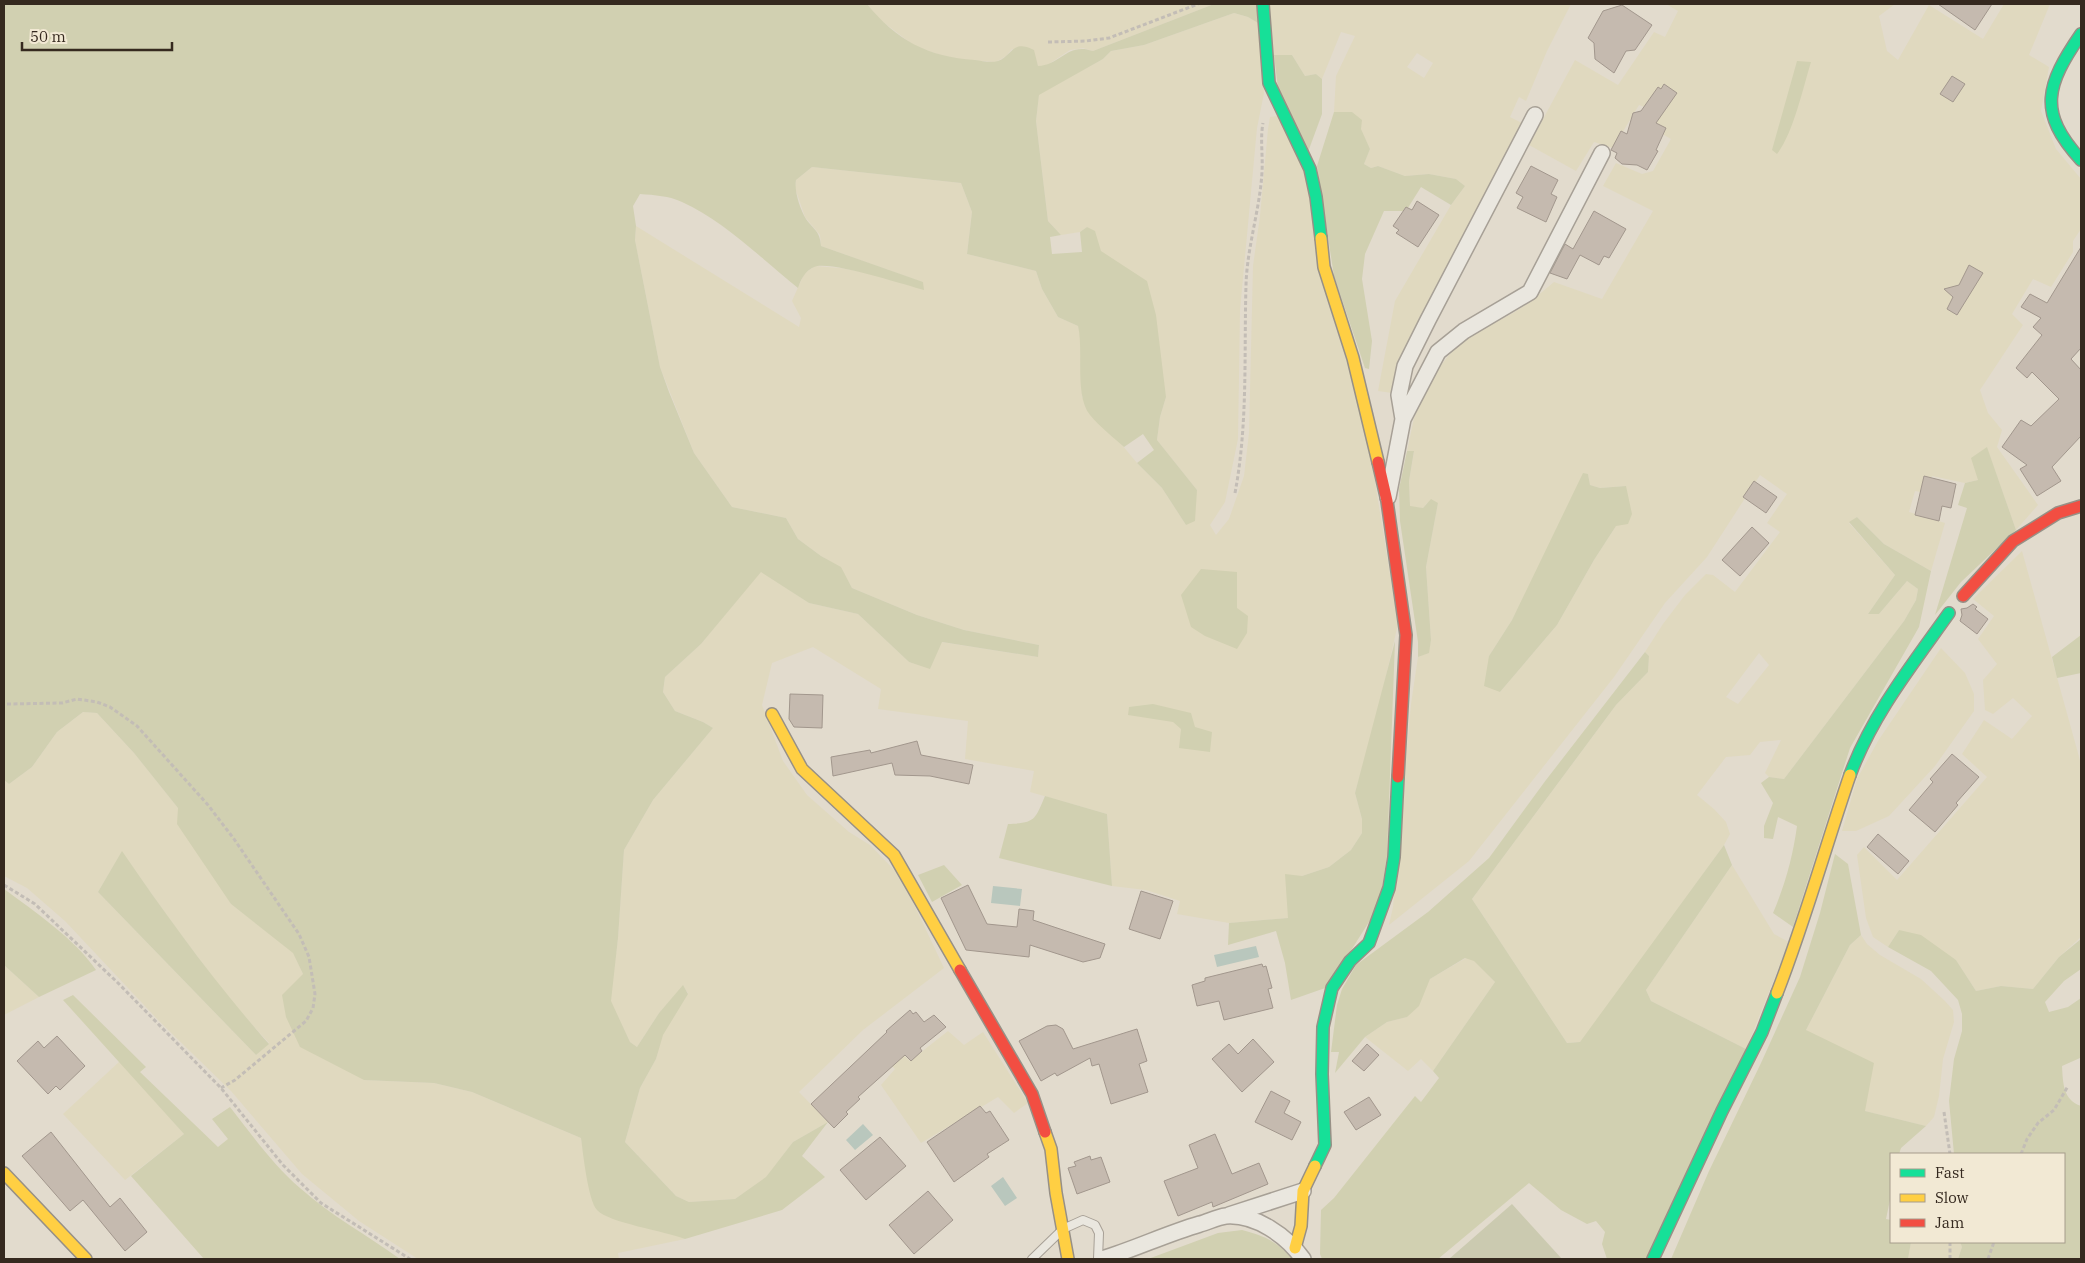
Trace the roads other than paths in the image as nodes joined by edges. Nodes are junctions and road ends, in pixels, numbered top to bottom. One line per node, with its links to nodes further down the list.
1 (1263, 4): 7 (street)
2 (2081, 34): 5 (street)
3 (1535, 115): 6 (street)
4 (1602, 153): 6 (street)
5 (2081, 160)
6 (1404, 420): 7 (street)
7 (1387, 501): 13 (street)
8 (2081, 506): 9 (street)
9 (1962, 596)
10 (1949, 613): 22 (street)
11 (772, 714): 15 (street)
12 (4, 1173): 17 (street)
13 (1303, 1191): 14 (street); 16 (street)
14 (1225, 1216): 16 (street); 21 (street)
15 (1063, 1229): 18 (lane); 19 (street); 20 (lane)
16 (1300, 1254)
17 (86, 1259)
18 (1032, 1259)
19 (1068, 1259)
20 (1098, 1259)
21 (1102, 1259)
22 (1653, 1259)

